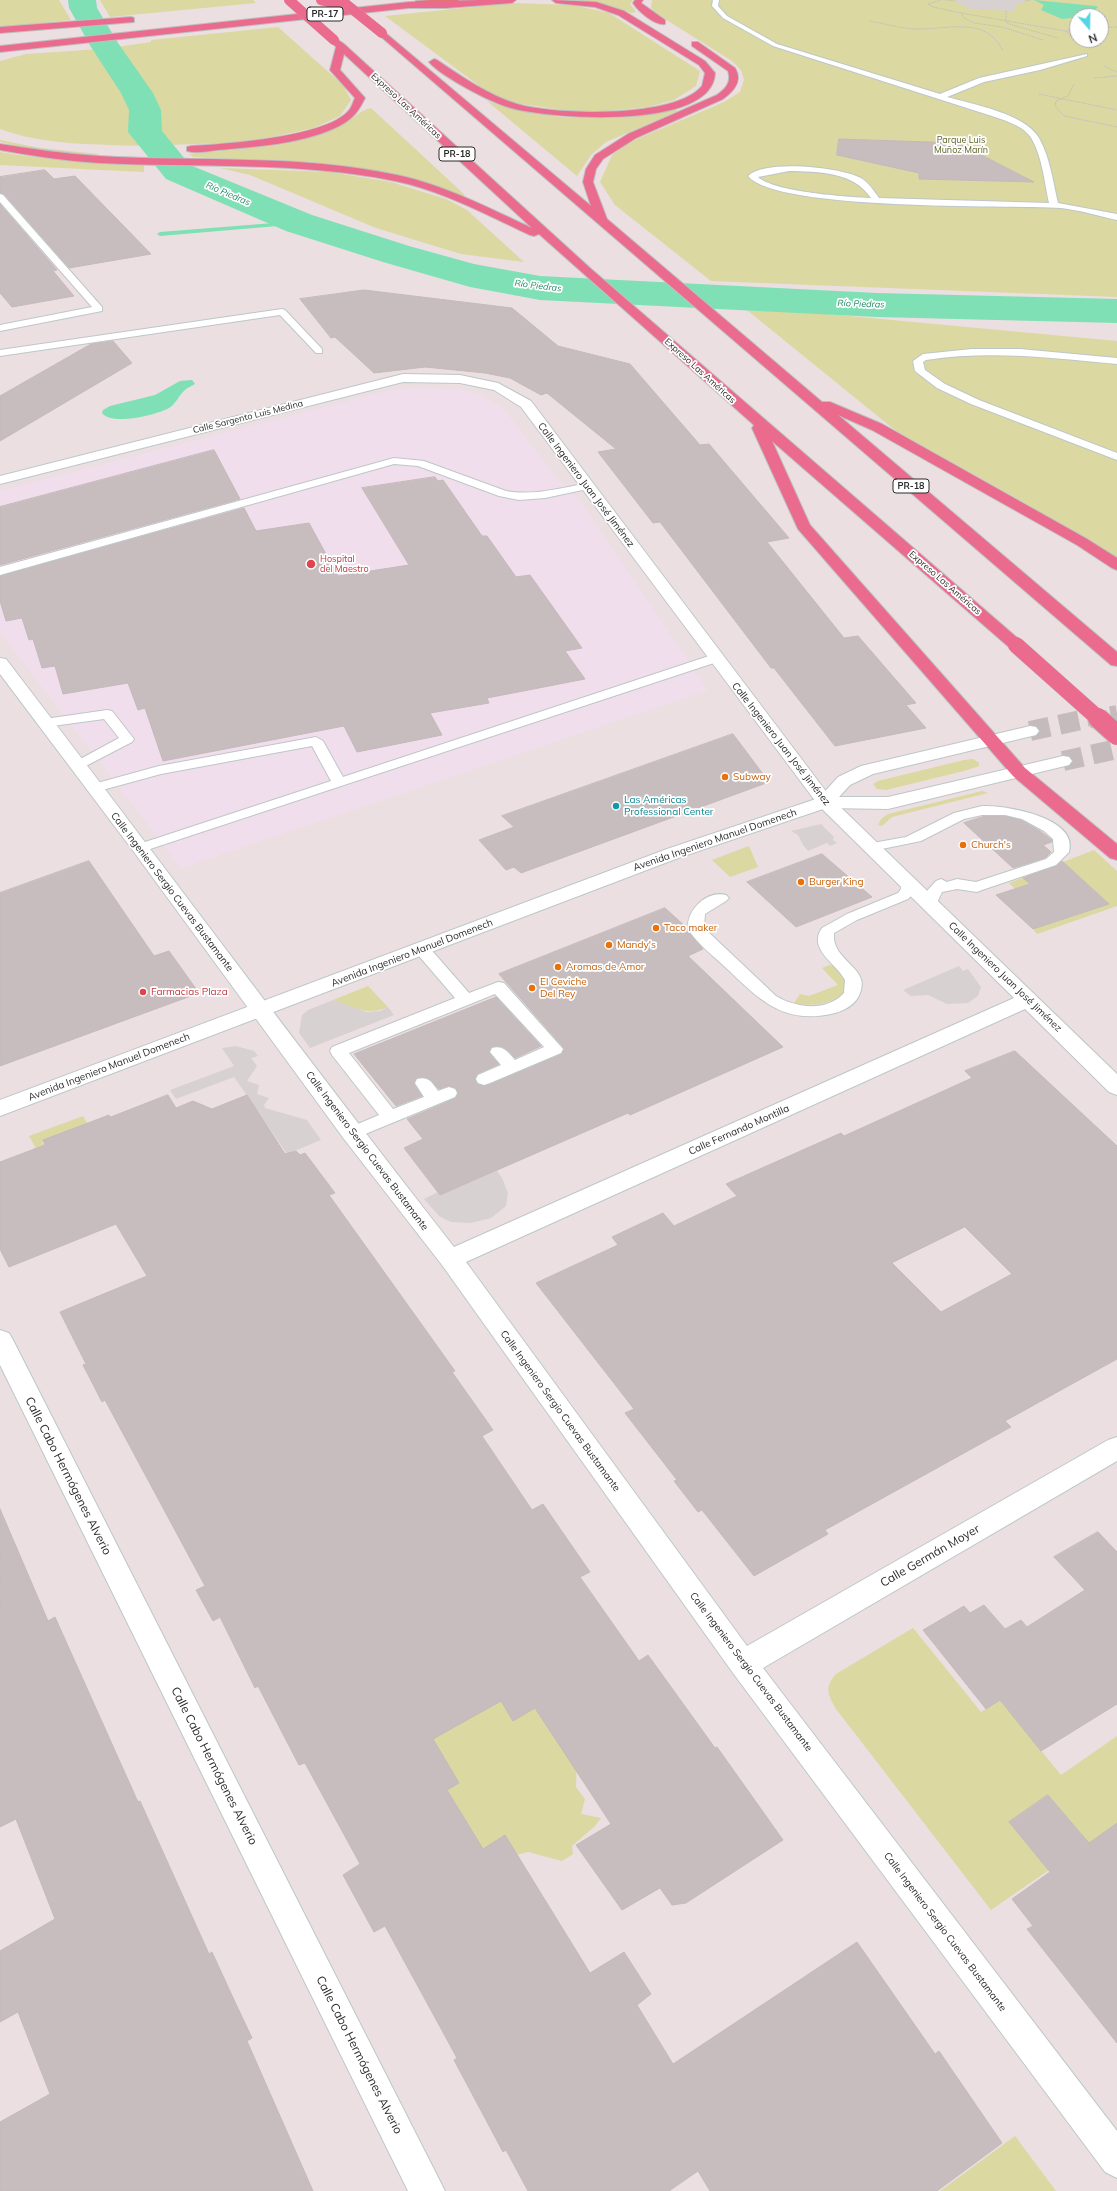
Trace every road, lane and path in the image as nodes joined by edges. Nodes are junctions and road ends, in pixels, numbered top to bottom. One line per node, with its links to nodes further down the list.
1 (341, 0): 12 (highway, PR-18, bridge)
2 (455, 0): 15 (main road, PR-17)
3 (512, 0): 15 (highway)
4 (556, 0): 24 (highway)
5 (639, 0): 18 (highway)
6 (716, 0): 38 (lane)
7 (941, 0): 16 (path)
8 (946, 0): 10 (path)
9 (1031, 0): 11 (path)
10 (955, 1)
11 (1025, 1)
12 (351, 3): 14 (highway, PR-17); 24 (highway, PR-18, bridge)
13 (287, 4): 14 (highway, Expreso Las Américas / PR-18, bridge)
14 (310, 4): 30 (highway, Expreso Las Américas / PR-18, bridge)
15 (409, 5): 31 (highway, PR-17)
16 (961, 13): 22 (path); 27 (path)
17 (138, 21): 20 (highway)
18 (673, 29)
19 (0, 30): 20 (highway)
20 (43, 30): 25 (highway)
21 (1069, 31): 22 (path)
22 (1065, 32): 23 (path)
23 (1069, 34)
24 (385, 37): 49 (highway, PR-18)
25 (0, 38)
26 (686, 38): 49 (highway)
27 (1044, 40)
28 (1056, 41): 29 (path)
29 (1061, 41)
30 (338, 43): 42 (highway); 50 (highway, Expreso Las Américas / PR-18)
31 (54, 46): 32 (highway); 34 (highway)
32 (0, 49)
33 (1085, 55): 38 (lane)
34 (0, 59)
35 (1117, 76): 36 (path)
36 (1091, 78)
37 (1076, 82): 39 (path)
38 (940, 97): 47 (lane)
39 (1117, 127)
40 (21, 139): 44 (highway)
41 (0, 147): 44 (highway)
42 (179, 150)
43 (165, 151): 44 (highway)
44 (102, 154): 50 (highway)
45 (0, 197): 51 (lane)
46 (877, 201): 46 (lane); 47 (lane)
47 (1054, 206): 48 (lane)
48 (1117, 217)
49 (602, 220): 56 (highway, PR-18)
50 (552, 240): 57 (highway, Expreso Las Américas / PR-18)
51 (0, 328)
52 (319, 351): 53 (lane)
53 (0, 353)
54 (1117, 360): 58 (lane)
55 (498, 387): 59 (street, Calle Sargento Luis Medina); 60 (street, Calle Ingeniero Juan José Jiménez)
56 (808, 398): 61 (highway); 64 (highway, PR-18)
57 (757, 422): 68 (highway, Expreso Las Américas / PR-18, bridge); 69 (highway)
58 (1117, 457)
59 (0, 480)
60 (588, 486): 62 (lane); 63 (street, Calle Ingeniero Juan José Jiménez)
61 (1117, 565)
62 (0, 571)
63 (715, 658): 73 (lane); 75 (street, Calle Ingeniero Juan José Jiménez)
64 (1117, 662)
65 (0, 663): 66 (street, Calle Ingeniero Sergio Cuevas Bustamante)
66 (45, 722): 71 (street, Calle Ingeniero Sergio Cuevas Bustamante); 71 (lane)
67 (1030, 731): 69 (street, Avenida Ingeniero Manuel Domenech)
68 (1117, 735)
69 (990, 739): 72 (highway); 75 (street, Avenida Ingeniero Manuel Domenech)
70 (1063, 761): 72 (street, Avenida Ingeniero Manuel Domenech)
71 (78, 766): 74 (street, Calle Ingeniero Sergio Cuevas Bustamante)
72 (1019, 772): 75 (street, Avenida Ingeniero Manuel Domenech); 78 (highway)
73 (339, 783): 74 (lane); 76 (lane)
74 (95, 788): 76 (street, Calle Ingeniero Sergio Cuevas Bustamante)
75 (825, 802): 77 (street, Calle Ingeniero Juan José Jiménez); 82 (street, Avenida Ingeniero Manuel Domenech)
76 (141, 848): 85 (street, Calle Ingeniero Sergio Cuevas Bustamante)
77 (872, 848): 79 (street, Calle Ingeniero Juan José Jiménez); 81 (lane)
78 (1117, 854)
79 (908, 883): 80 (lane); 81 (street, Calle Ingeniero Juan José Jiménez)
80 (722, 898)
81 (930, 904): 83 (street, Calle Ingeniero Juan José Jiménez)
82 (421, 949): 84 (lane); 85 (street, Avenida Ingeniero Manuel Domenech)
83 (1028, 1000): 90 (street, Calle Ingeniero Juan José Jiménez); 94 (street, Calle Fernando Montilla)
84 (461, 1005): 87 (lane); 92 (lane)
85 (260, 1010): 91 (street, Avenida Ingeniero Manuel Domenech); 93 (street, Calle Ingeniero Sergio Cuevas Bustamante)
86 (498, 1052): 87 (lane)
87 (512, 1067): 88 (lane)
88 (484, 1079)
89 (423, 1083): 92 (lane)
90 (1117, 1087)
91 (0, 1108)
92 (390, 1118): 93 (lane)
93 (352, 1134): 94 (street, Calle Ingeniero Sergio Cuevas Bustamante)
94 (450, 1260): 97 (street, Calle Ingeniero Sergio Cuevas Bustamante)
95 (0, 1340): 99 (street, Calle Cabo Hermógenes Alverio)
96 (1117, 1448): 97 (street, Calle Germán Moyer)
97 (743, 1664): 98 (street, Calle Ingeniero Sergio Cuevas Bustamante)
98 (1117, 2160)
99 (427, 2191)

